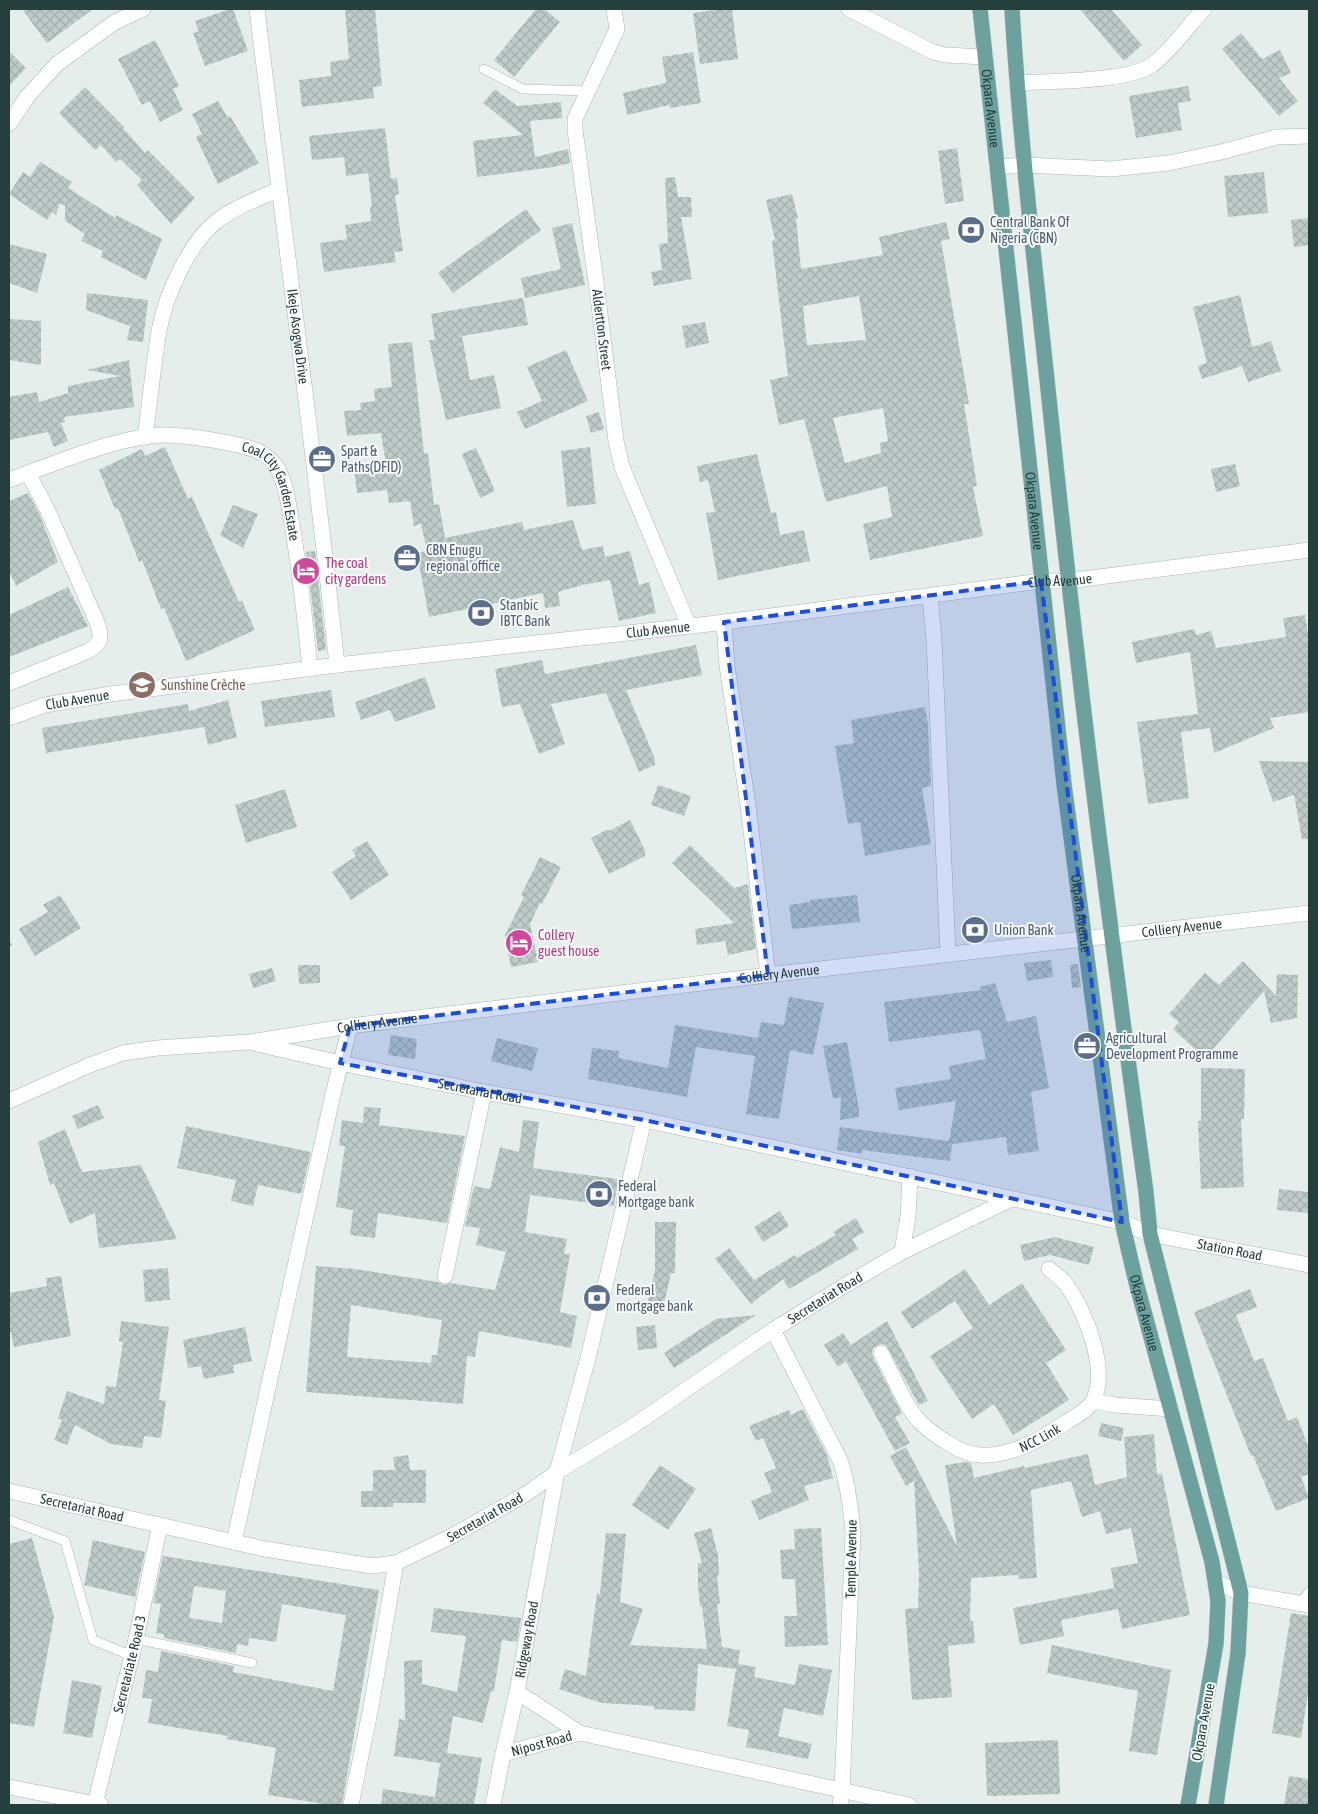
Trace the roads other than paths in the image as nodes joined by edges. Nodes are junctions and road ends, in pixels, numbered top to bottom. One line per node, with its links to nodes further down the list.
1 (143, 9): 12 (street)
2 (257, 9): 16 (street, Ikeje Asogwa Drive)
3 (614, 9): 11 (street, Aldertton Street)
4 (849, 9): 8 (street)
5 (980, 9): 8 (main road, Okpara Avenue)
6 (1012, 9): 10 (main road, Okpara Avenue)
7 (1204, 9): 10 (street)
8 (986, 57): 15 (main road, Okpara Avenue)
9 (484, 69): 11 (lane)
10 (1016, 84): 14 (main road, Okpara Avenue)
11 (588, 91): 25 (street, Aldertton Street)
12 (9, 124)
13 (1309, 136): 14 (street)
14 (1024, 165): 15 (street); 22 (main road, Okpara Avenue)
15 (998, 167): 21 (main road, Okpara Avenue)
16 (278, 190): 17 (street); 26 (street, Ikeje Asogwa Drive)
17 (146, 437): 18 (street, Coal City Garden Estate); 27 (street, Coal City Garden Estate)
18 (28, 473): 19 (street, Coal City Garden Estate); 28 (street)
19 (9, 480)
20 (1309, 550): 22 (street, Club Avenue)
21 (1041, 581): 22 (street, Club Avenue); 23 (street, Club Avenue); 32 (main road, Okpara Avenue)
22 (1068, 581): 31 (main road, Okpara Avenue)
23 (930, 596): 24 (street, Club Avenue); 33 (street)
24 (724, 622): 25 (street, Club Avenue); 34 (street)
25 (690, 626): 26 (street, Club Avenue)
26 (337, 666): 27 (street, Club Avenue)
27 (310, 669): 29 (street, Club Avenue)
28 (9, 683)
29 (9, 718)
30 (1309, 913): 31 (street, Colliery Avenue)
31 (1111, 936): 32 (street, Colliery Avenue); 44 (main road, Okpara Avenue)
32 (1084, 940): 33 (street, Colliery Avenue); 43 (main road, Okpara Avenue)
33 (948, 954): 34 (street, Colliery Avenue)
34 (768, 975): 35 (street, Colliery Avenue)
35 (350, 1026): 36 (street, Colliery Avenue); 37 (street)
36 (250, 1042): 37 (street, Secretariat Road); 39 (street)
37 (340, 1062): 38 (street, Secretariat Road); 57 (street)
38 (484, 1092): 40 (street, Secretariat Road); 48 (street)
39 (9, 1101)
40 (644, 1120): 41 (street, Secretariat Road); 53 (street, Ridgeway Road)
41 (910, 1176): 42 (street, Secretariat Road); 45 (street)
42 (1011, 1199): 43 (street, Secretariat Road); 45 (street, Secretariat Road)
43 (1122, 1222): 44 (street, Secretariat Road); 52 (main road, Okpara Avenue)
44 (1150, 1234): 46 (street, Station Road); 60 (main road, Okpara Avenue)
45 (902, 1252): 49 (street, Secretariat Road)
46 (1309, 1266)
47 (1049, 1269): 51 (street)
48 (445, 1276)
49 (773, 1330): 53 (street, Secretariat Road); 69 (street, Temple Avenue)
50 (881, 1353): 51 (street, NCC Link)
51 (1094, 1401): 52 (street)
52 (1171, 1409): 59 (main road, Okpara Avenue)
53 (557, 1472): 58 (street, Secretariat Road); 65 (street, Ridgeway Road)
54 (9, 1491): 56 (street, Secretariat Road)
55 (9, 1520): 63 (lane)
56 (160, 1524): 57 (street, Secretariat Road); 62 (street, Secretariate Road 3)
57 (234, 1542): 58 (street, Secretariat Road)
58 (396, 1563): 71 (street)
59 (1215, 1582): 60 (street); 74 (main road, Okpara Avenue)
60 (1241, 1593): 61 (street); 75 (main road, Okpara Avenue)
61 (1306, 1600)
62 (136, 1639): 63 (street, Secretariate Road 3); 64 (lane)
63 (132, 1656): 70 (street, Secretariate Road 3)
64 (252, 1663)
65 (517, 1692): 66 (street); 67 (street, Ridgeway Road)
66 (580, 1732): 67 (street, Nipost Road); 69 (street)
67 (503, 1754): 72 (street, Ridgeway Road)
68 (9, 1787): 70 (street)
69 (841, 1798): 73 (street)
70 (98, 1805)
71 (351, 1805)
72 (493, 1805)
73 (909, 1805)
74 (1188, 1805)
75 (1216, 1805)

